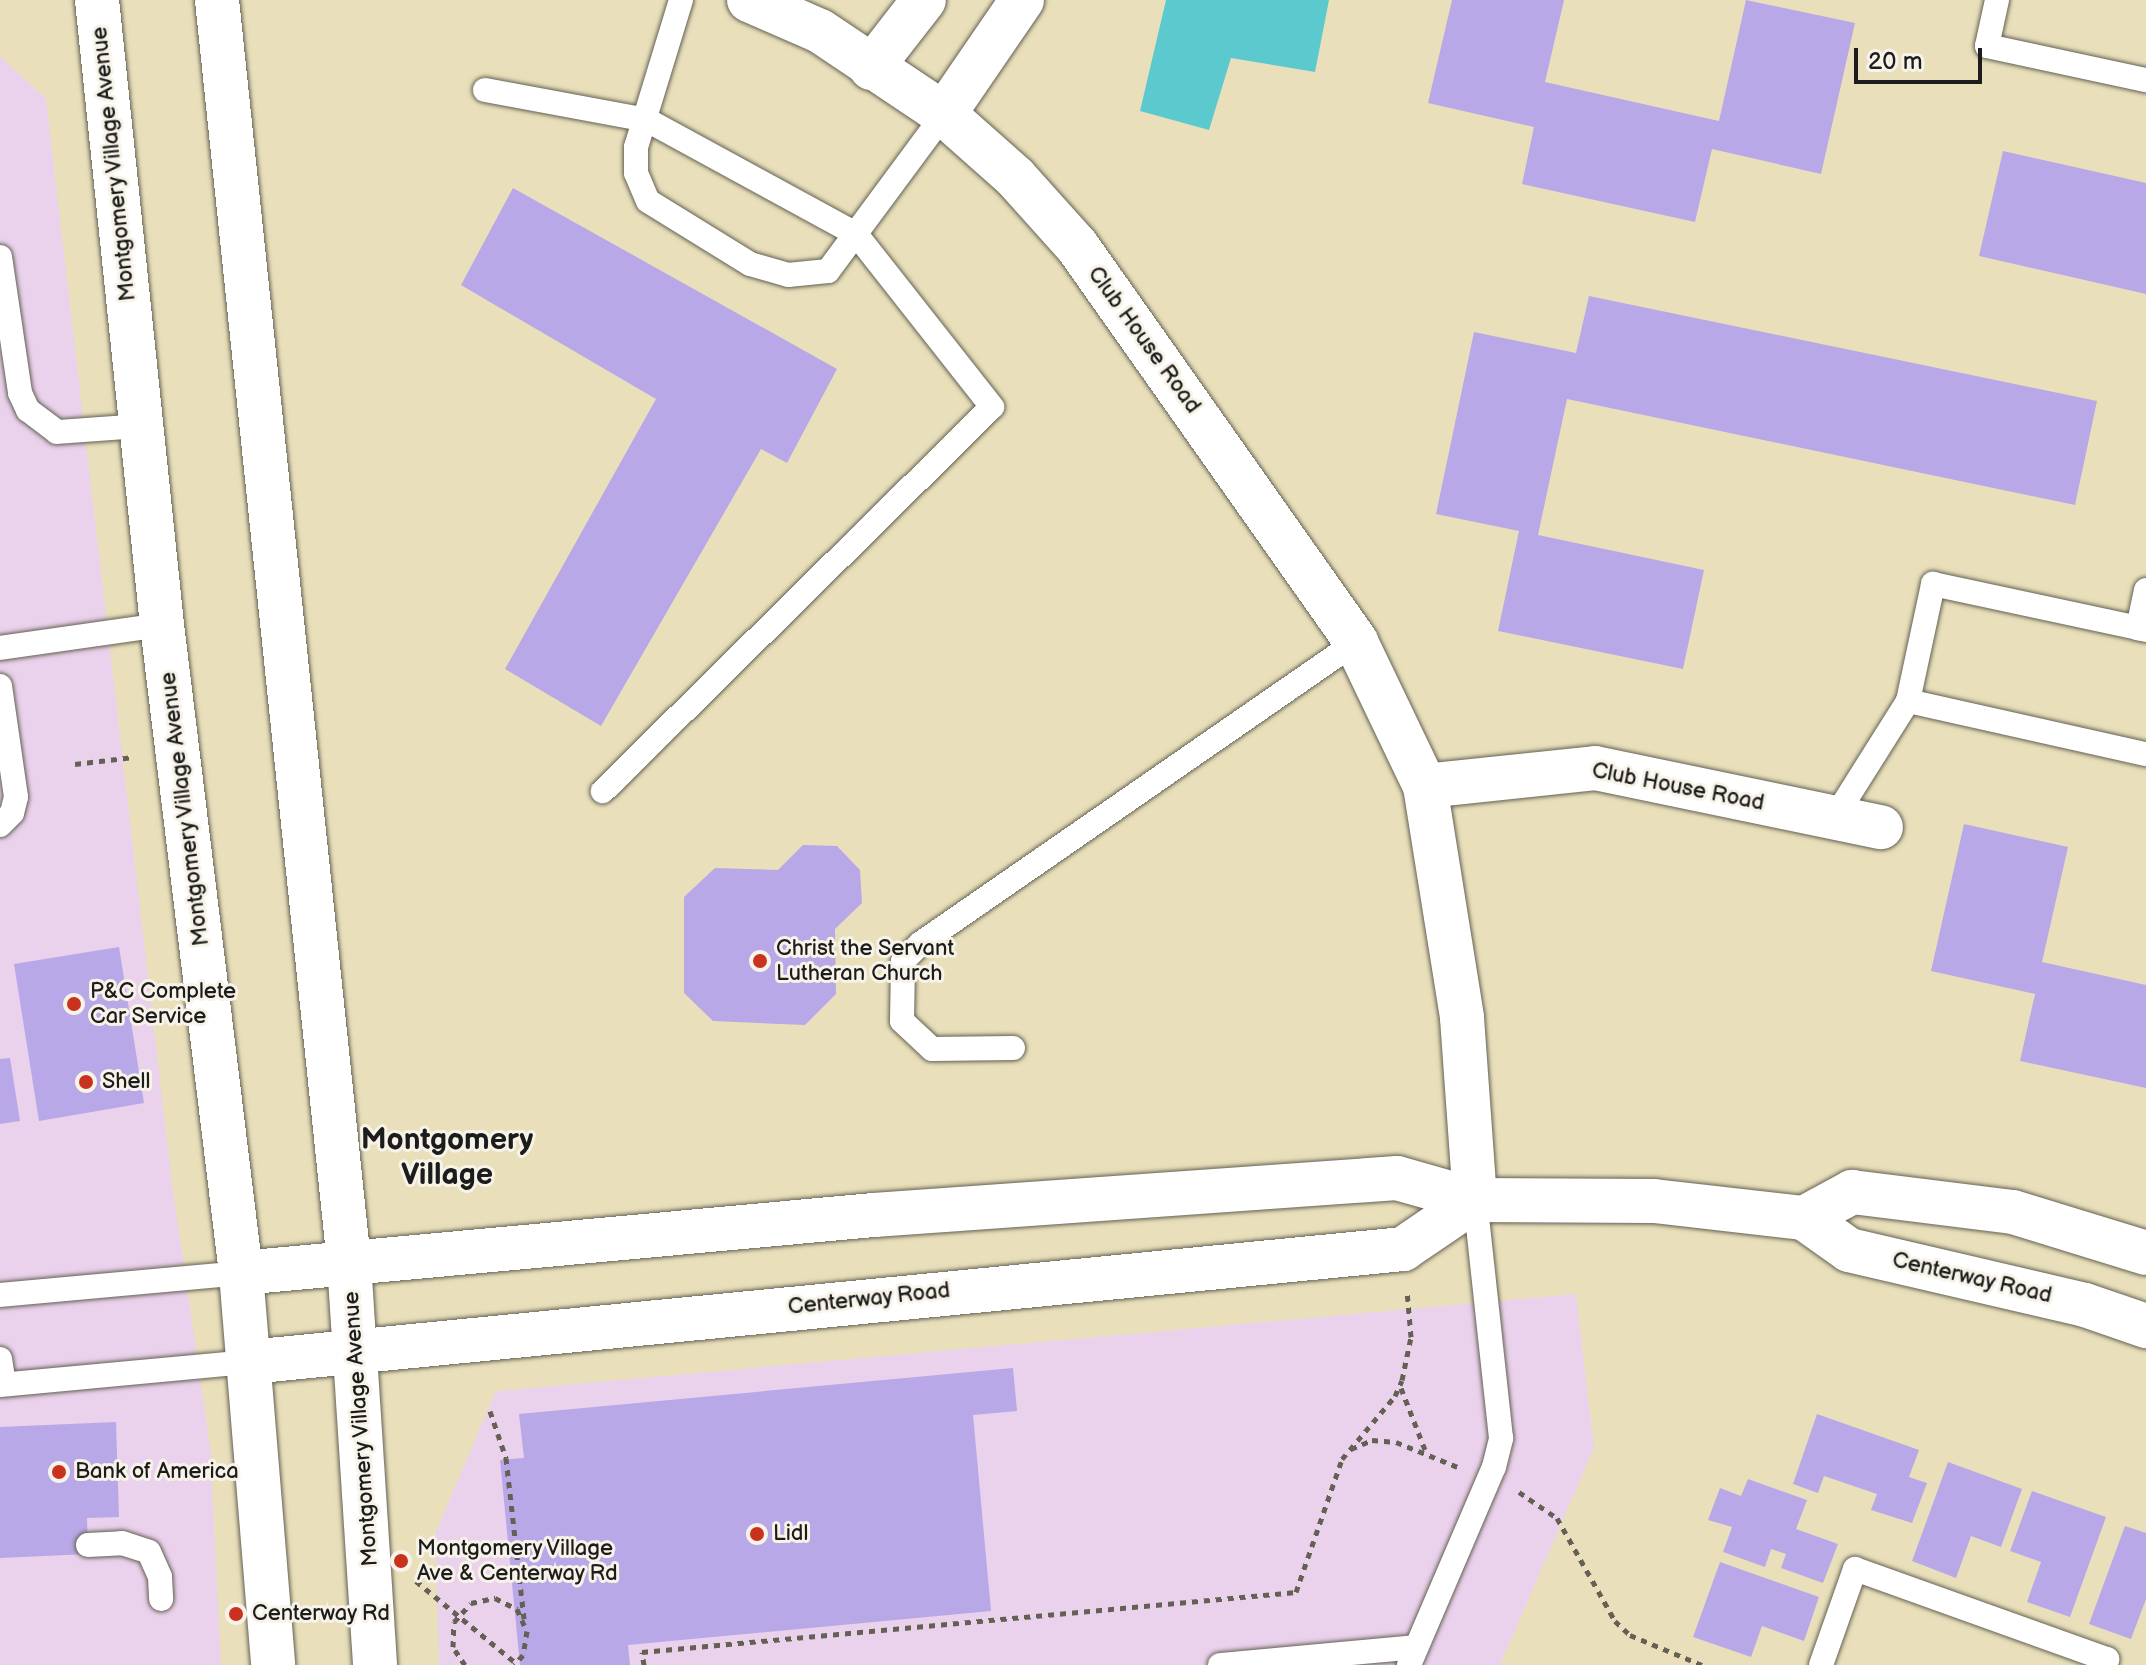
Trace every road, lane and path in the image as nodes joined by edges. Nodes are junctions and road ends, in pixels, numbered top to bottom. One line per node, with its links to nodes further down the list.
1 (97, 0): 15 (street, Montgomery Village Avenue)
2 (217, 0): 35 (street, Montgomery Village Avenue)
3 (681, 0): 12 (lane)
4 (749, 0): 8 (street, Club House Road)
5 (924, 0): 8 (street)
6 (1022, 0): 11 (street)
7 (1997, 0): 9 (lane)
8 (871, 68): 11 (street, Club House Road)
9 (2146, 80)
10 (485, 90): 12 (lane)
11 (944, 114): 13 (lane); 19 (street, Club House Road)
12 (647, 120): 13 (lane); 13 (lane)
13 (856, 234): 27 (lane)
14 (0, 257): 15 (lane)
15 (141, 426): 17 (street, Montgomery Village Avenue)
16 (2146, 590): 18 (lane)
17 (162, 625): 20 (lane); 36 (street, Montgomery Village Avenue)
18 (2142, 629): 22 (lane)
19 (1356, 642): 26 (street, Club House Road); 31 (lane)
20 (0, 648)
21 (0, 686): 29 (lane)
22 (1908, 701): 23 (lane); 28 (lane)
23 (2146, 754)
24 (134, 757): 25 (path)
25 (75, 764)
26 (1425, 786): 28 (street, Club House Road); 32 (street, Club House Road)
27 (603, 791)
28 (1835, 817): 30 (street, Club House Road)
29 (0, 825)
30 (1881, 827)
31 (1013, 1048)
32 (1475, 1200): 33 (street, Centerway Road); 35 (street, Centerway Road); 40 (street, Centerway Road); 55 (lane)
33 (1804, 1218): 34 (street); 39 (street, Centerway Road)
34 (2146, 1253)
35 (349, 1262): 36 (street, Centerway Road); 40 (street, Montgomery Village Avenue)
36 (241, 1273): 38 (lane); 42 (street, Montgomery Village Avenue)
37 (1406, 1280): 44 (path)
38 (0, 1295)
39 (2146, 1326)
40 (357, 1350): 42 (street, Centerway Road); 57 (street, Montgomery Village Avenue)
41 (0, 1359): 43 (lane)
42 (249, 1362): 43 (lane); 56 (street, Montgomery Village Avenue)
43 (2, 1384)
44 (1400, 1384): 46 (path); 47 (path)
45 (490, 1411): 54 (path)
46 (1426, 1453): 47 (path); 48 (path)
47 (1342, 1459): 60 (path)
48 (1468, 1471)
49 (1510, 1488): 62 (path)
50 (88, 1545): 52 (lane)
51 (416, 1581): 53 (path)
52 (161, 1599)
53 (458, 1616): 54 (path); 58 (path); 59 (path)
54 (524, 1619): 59 (path)
55 (1412, 1656): 61 (lane)
56 (273, 1665)
57 (375, 1665)
58 (465, 1665)
59 (516, 1665)
60 (644, 1665)
61 (1220, 1665)
62 (1702, 1665)
63 (1821, 1665): 64 (lane)
64 (2105, 1665)

